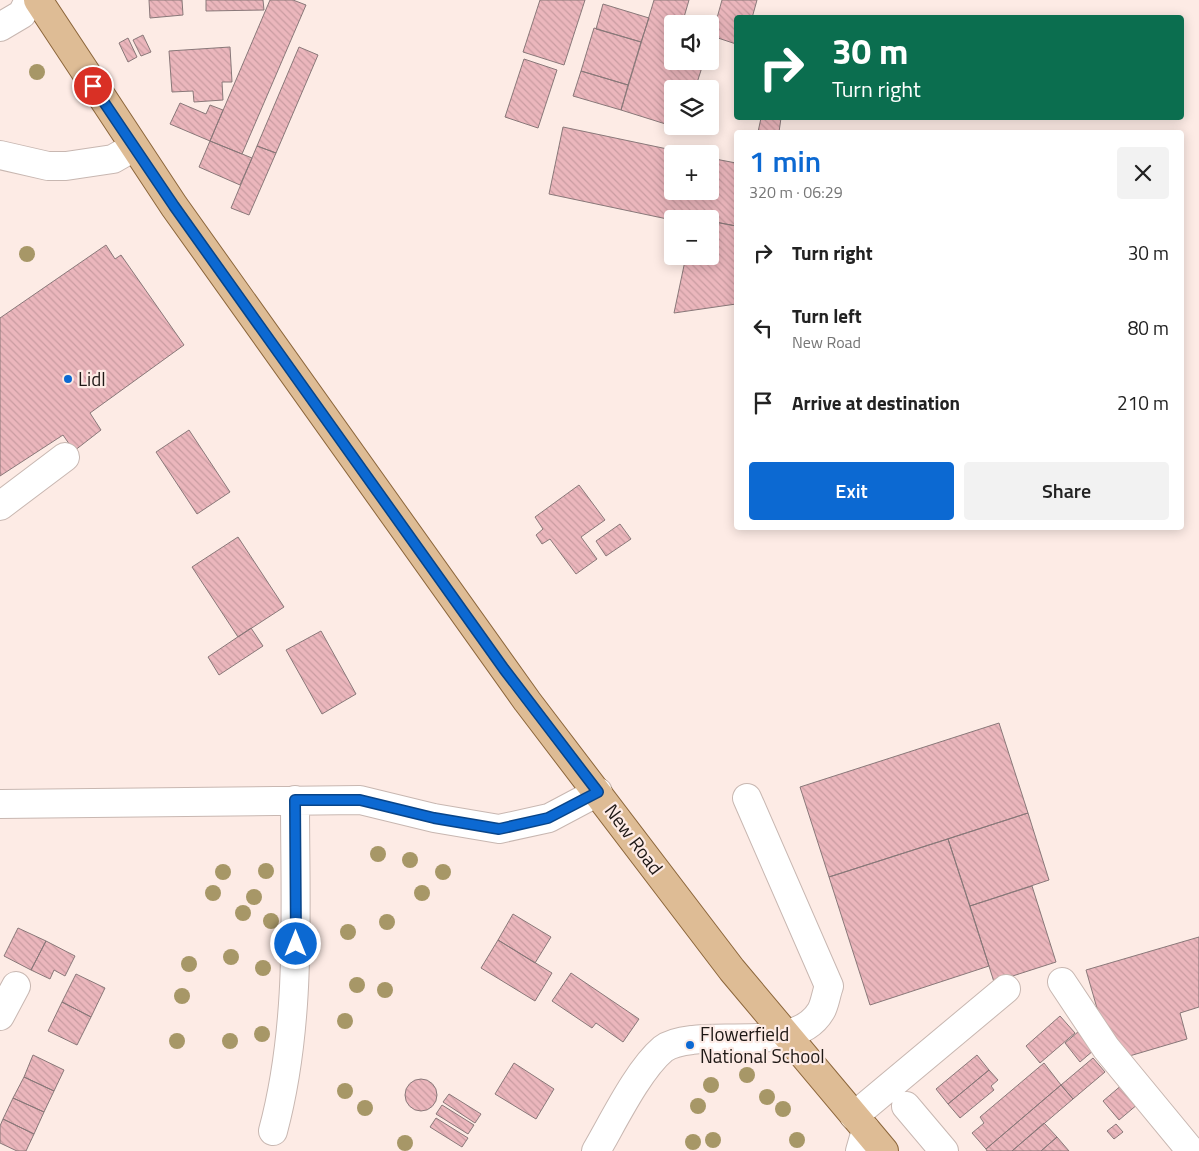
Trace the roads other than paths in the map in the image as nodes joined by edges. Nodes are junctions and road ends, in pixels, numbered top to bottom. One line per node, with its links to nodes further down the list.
1 (29, 0): 3 (street)
2 (38, 0): 4 (main road, New Road)
3 (0, 27)
4 (134, 147): 5 (street); 8 (main road, New Road)
5 (0, 155)
6 (65, 457): 7 (street)
7 (0, 506)
8 (598, 792): 10 (street); 16 (main road, New Road)
9 (747, 798): 16 (street)
10 (295, 800): 11 (street); 18 (street)
11 (0, 804)
12 (1062, 982): 23 (street)
13 (16, 986): 15 (street)
14 (1006, 989): 19 (street)
15 (0, 1016)
16 (786, 1035): 19 (main road, New Road); 20 (street)
17 (906, 1106): 22 (street)
18 (273, 1130)
19 (860, 1132): 21 (main road, New Road)
20 (596, 1151)
21 (884, 1151)
22 (944, 1151)
23 (1191, 1151)

